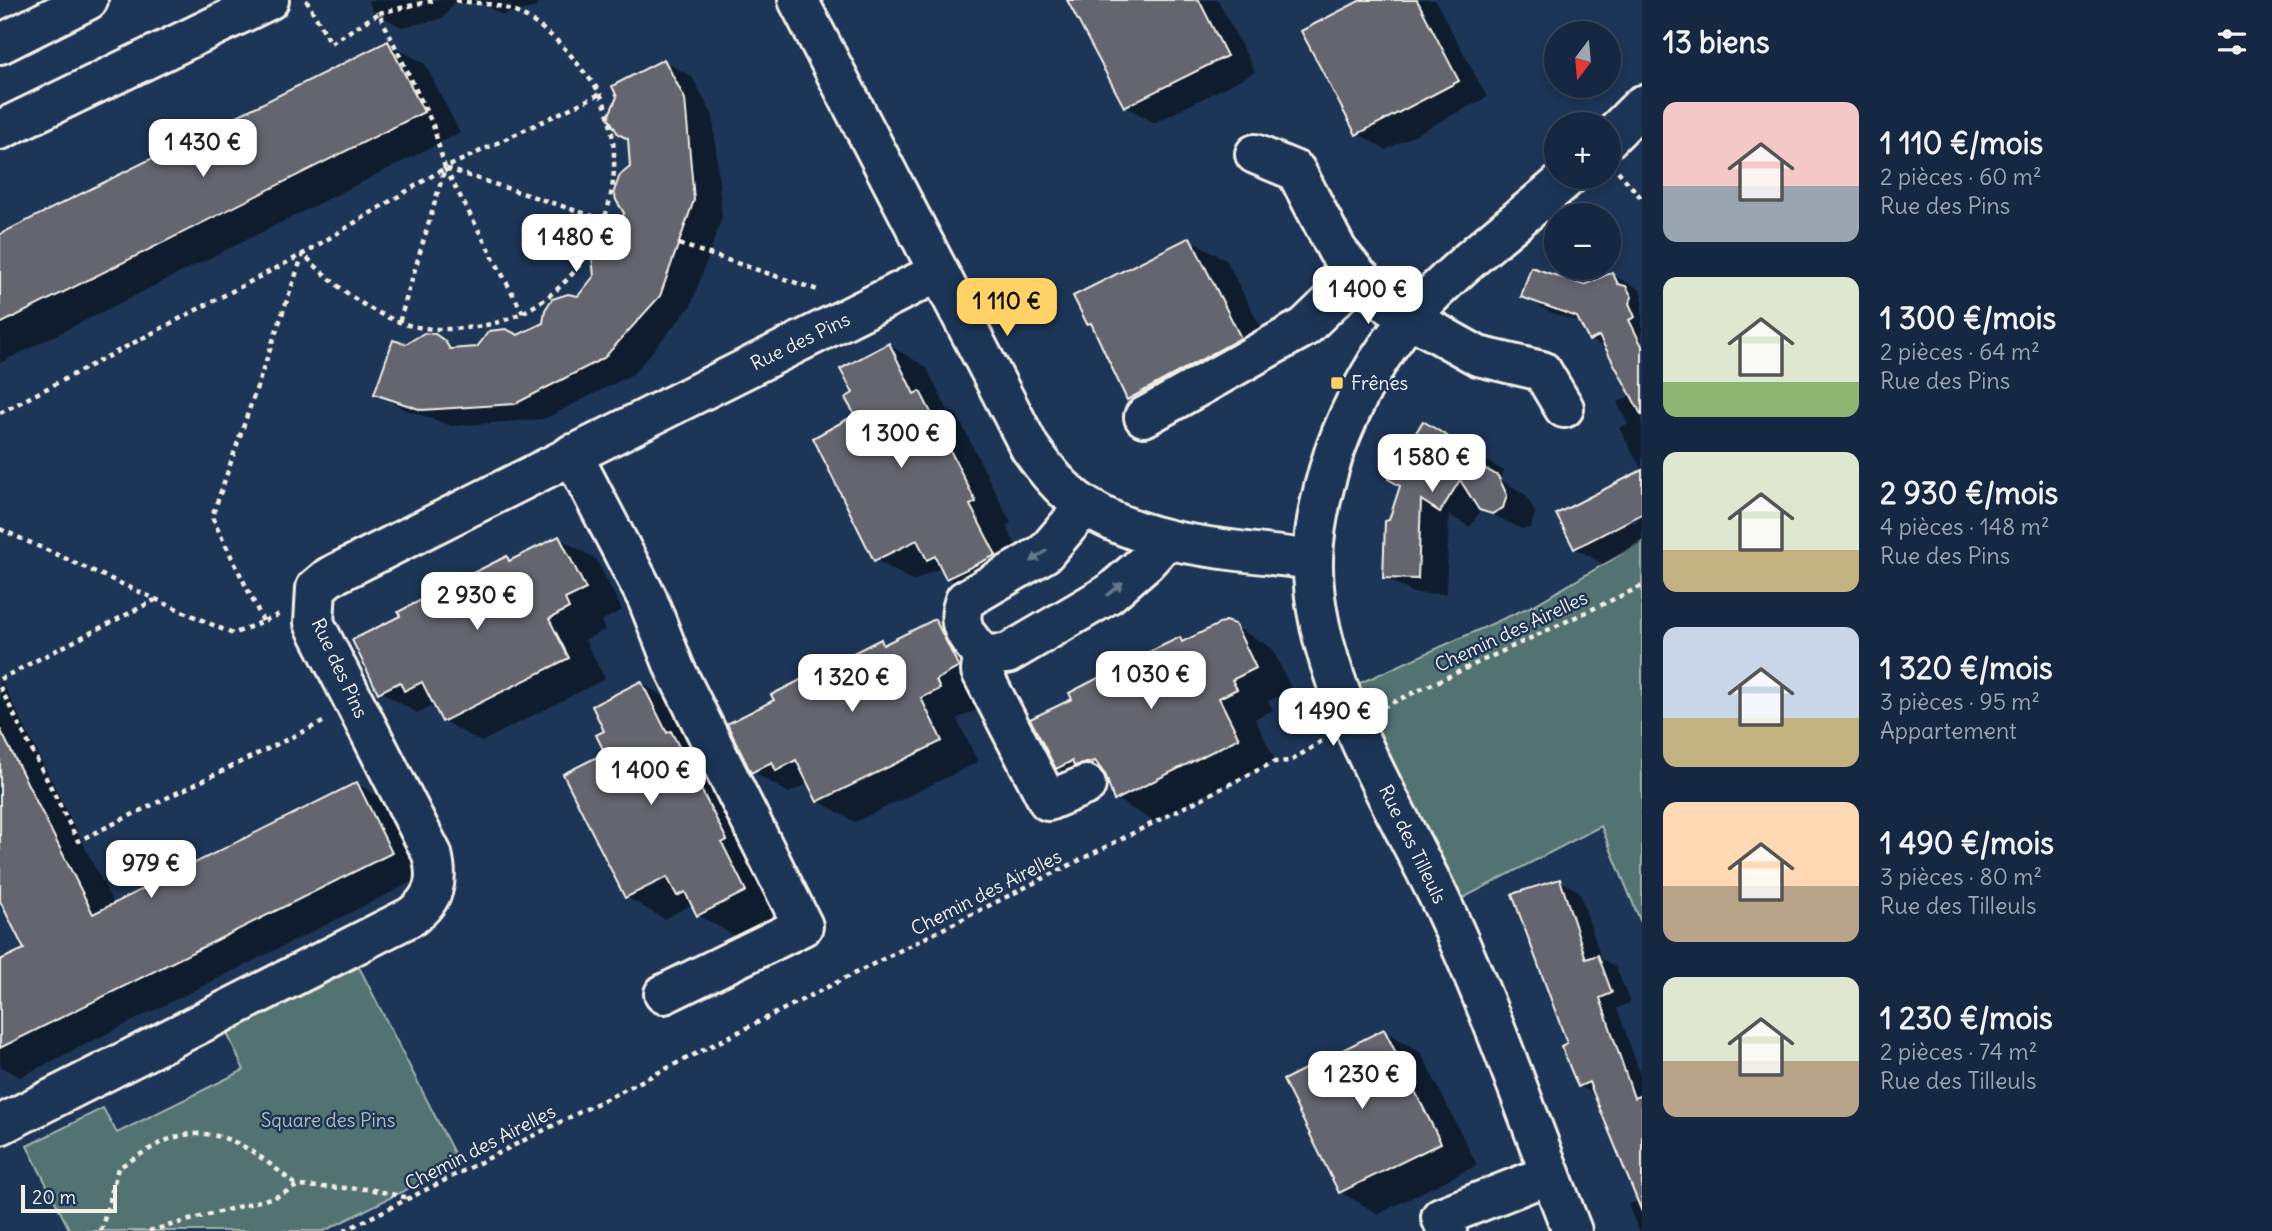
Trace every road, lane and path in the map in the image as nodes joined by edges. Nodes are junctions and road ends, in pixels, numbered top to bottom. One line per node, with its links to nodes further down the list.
1 (88, 0): 8 (street)
2 (269, 0): 11 (street)
3 (306, 0): 7 (path)
4 (435, 0): 7 (path)
5 (453, 0): 9 (path)
6 (799, 0): 22 (street)
7 (379, 13): 14 (path)
8 (0, 44)
9 (600, 94): 14 (path); 18 (path)
10 (1642, 105): 12 (street)
11 (0, 130)
12 (1621, 139)
13 (1255, 154): 23 (street)
14 (445, 168): 18 (path); 21 (path); 25 (path); 27 (path)
15 (1621, 168): 17 (path)
16 (1555, 189): 26 (street, Rue des Tilleuls)
17 (1642, 199)
18 (606, 220): 19 (path); 25 (path)
19 (620, 225)
20 (679, 244): 24 (path)
21 (303, 254): 27 (path); 29 (path); 38 (path)
22 (937, 273): 24 (street, Rue des Pins); 32 (street)
23 (1358, 276): 26 (street); 30 (street)
24 (869, 307): 31 (street, Rue des Pins)
25 (523, 313): 27 (path)
26 (1410, 318): 28 (street); 35 (street, Rue des Tilleuls)
27 (399, 323)
28 (1564, 408)
29 (0, 413)
30 (1144, 417)
31 (572, 454): 39 (street, Rue des Pins); 46 (street)
32 (1086, 506): 34 (street); 40 (street, one-way to 40)
33 (0, 529): 37 (path)
34 (1166, 540): 35 (street); 40 (street, one-way to 34)
35 (1313, 560): 44 (street, Rue des Tilleuls)
36 (1642, 586): 44 (path, Chemin des Airelles)
37 (156, 599): 38 (path); 41 (path)
38 (263, 621): 39 (path)
39 (314, 623): 43 (street, Rue des Pins)
40 (983, 656): 45 (street)
41 (0, 680)
42 (0, 687): 43 (path)
43 (357, 706): 47 (street, Rue des Pins)
44 (1353, 722): 48 (street, Rue des Tilleuls); 50 (path, Chemin des Airelles)
45 (1086, 785)
46 (664, 994)
47 (0, 1125)
48 (1550, 1174): 54 (street); 55 (street, Rue des Tilleuls)
49 (297, 1186): 50 (path); 51 (path); 52 (path)
50 (410, 1198): 53 (path, Chemin des Airelles)
51 (101, 1231)
52 (149, 1231)
53 (344, 1231)
54 (1447, 1231)
55 (1572, 1231)

